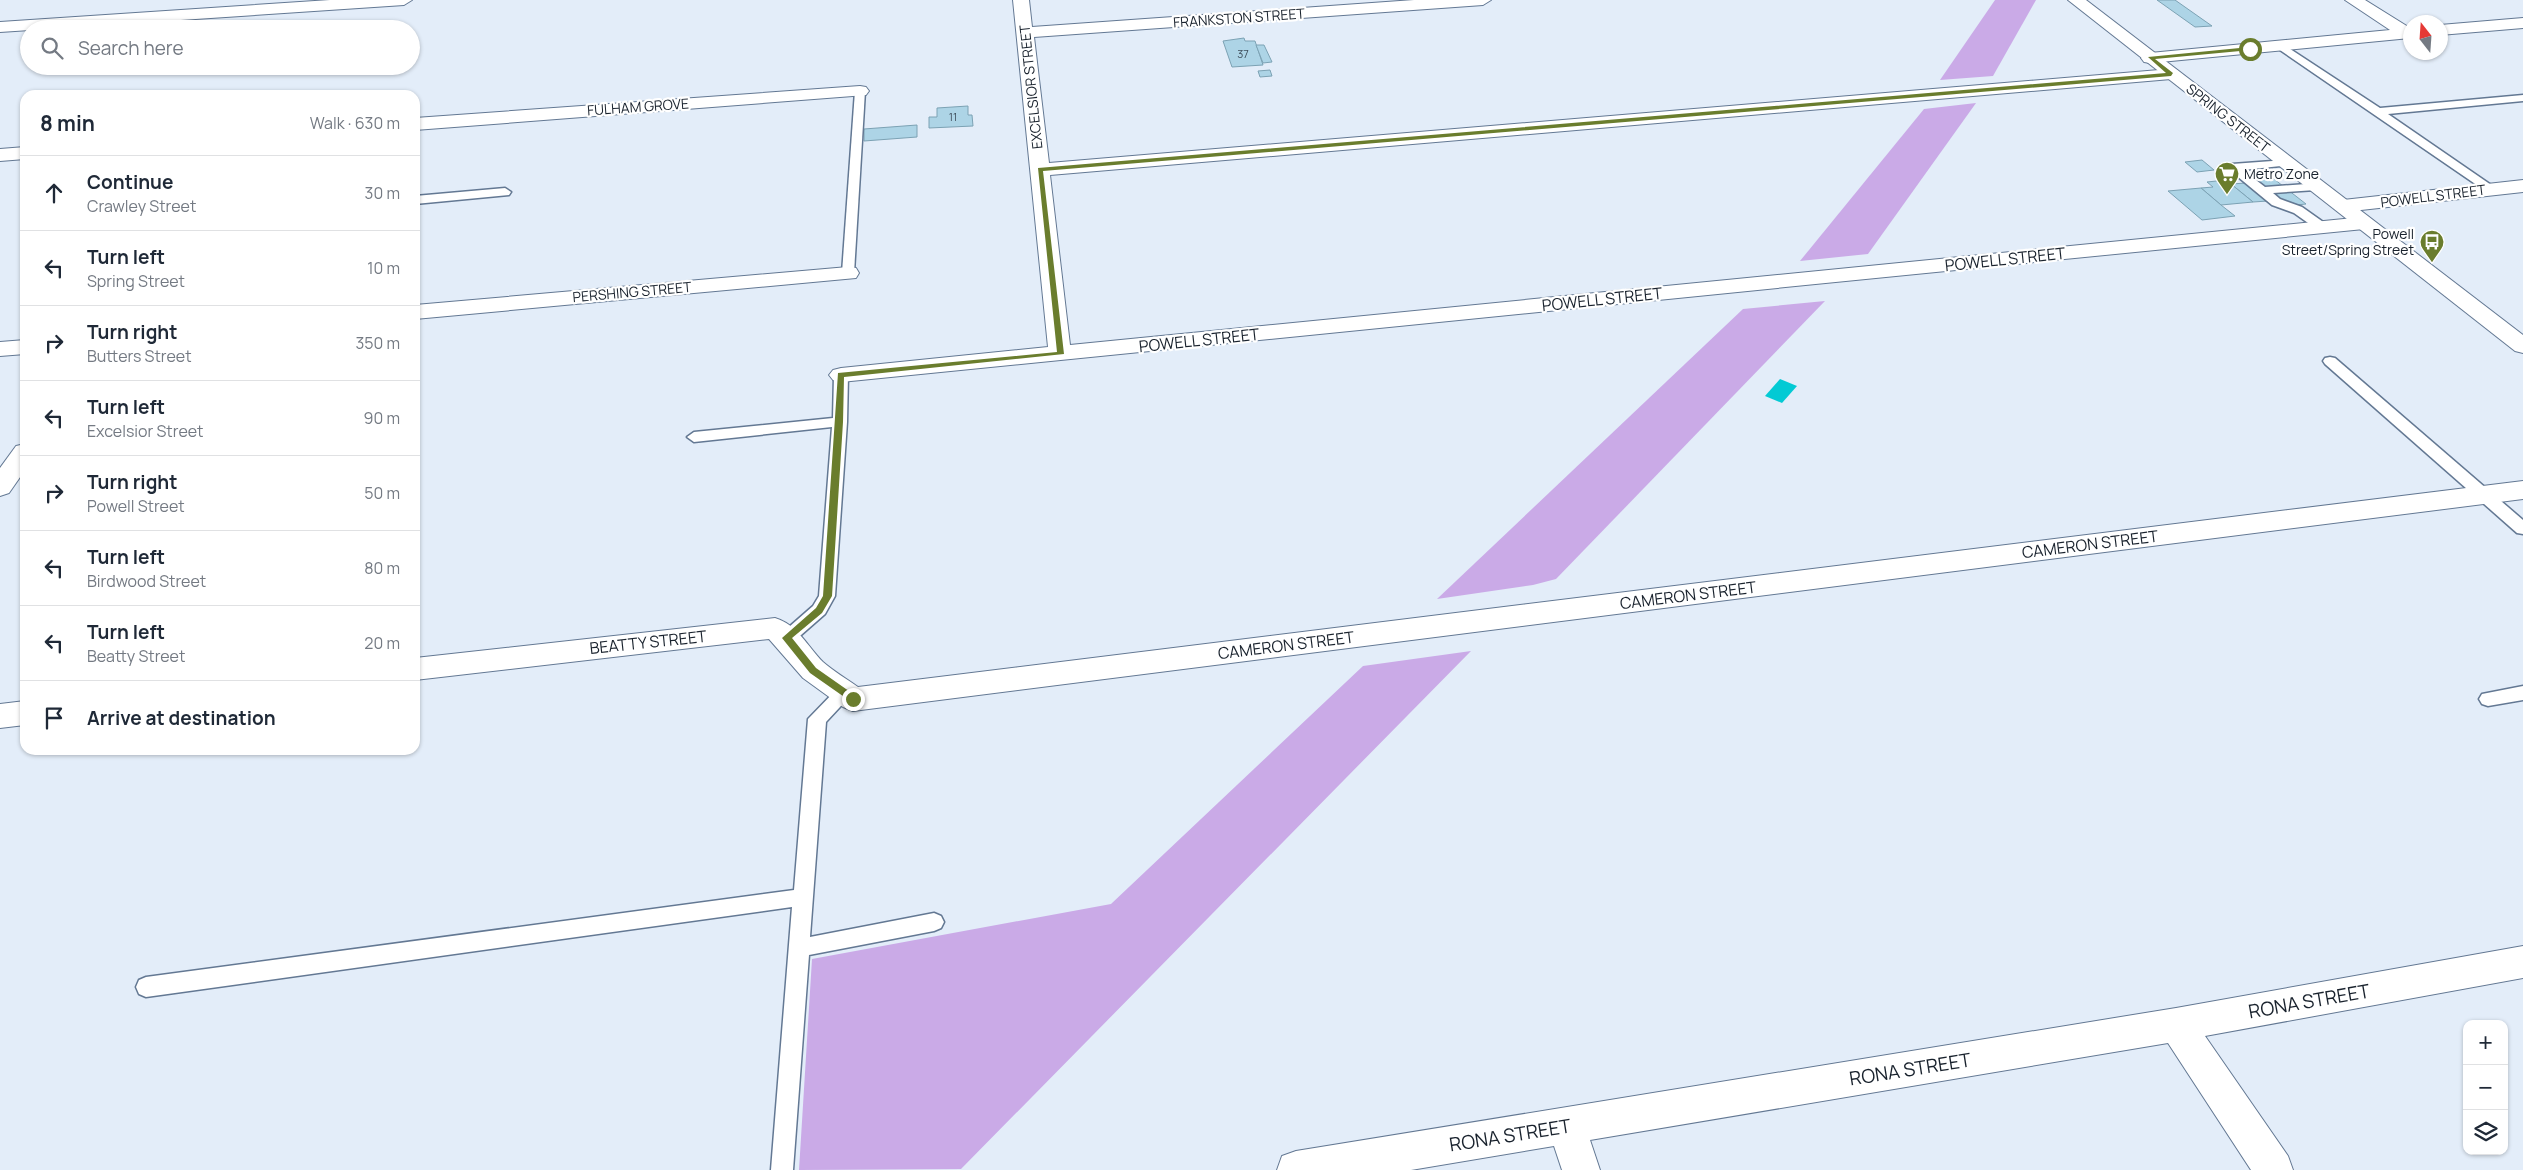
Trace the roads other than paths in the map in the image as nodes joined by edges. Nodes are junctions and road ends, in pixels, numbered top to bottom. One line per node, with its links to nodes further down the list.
1 (404, 0): 6 (street)
2 (1021, 0): 13 (street, EXCELSIOR STREET)
3 (1483, 0): 13 (street, FRANKSTON STREET)
4 (2076, 0): 16 (street, SPRING STREET)
5 (2353, 0): 11 (street)
6 (275, 4): 7 (street)
7 (84, 20)
8 (2523, 23): 12 (street)
9 (20, 25): 10 (street)
10 (0, 27)
11 (2403, 29)
12 (2448, 29)
13 (1025, 33): 25 (street, EXCELSIOR STREET)
14 (2403, 34): 15 (street)
15 (2281, 46): 16 (street); 20 (lane)
16 (2150, 58): 17 (street, SPRING STREET)
17 (2171, 74): 24 (street, SPRING STREET); 25 (street)
18 (860, 91): 21 (street, FULHAM GROVE); 35 (lane)
19 (2523, 98): 20 (lane)
20 (2377, 112): 28 (lane)
21 (420, 124)
22 (20, 153): 23 (street)
23 (0, 155)
24 (2286, 163): 26 (street, SPRING STREET); 29 (lane)
25 (1040, 170): 40 (street, EXCELSIOR STREET)
26 (2316, 186): 29 (lane); 32 (street, SPRING STREET)
27 (2523, 186): 28 (street, POWELL STREET)
28 (2491, 189): 32 (street, POWELL STREET)
29 (2261, 191): 34 (lane)
30 (505, 192): 31 (lane)
31 (420, 200)
32 (2343, 206): 33 (street, SPRING STREET)
33 (2364, 223): 34 (street, POWELL STREET); 37 (street, SPRING STREET)
34 (2322, 227): 40 (street, POWELL STREET)
35 (848, 273): 36 (street, PERSHING STREET)
36 (420, 312)
37 (2523, 346)
38 (20, 347): 39 (street)
39 (0, 349)
40 (1060, 354): 42 (street, POWELL STREET)
41 (2330, 361): 48 (lane)
42 (840, 375): 43 (lane)
43 (840, 422): 44 (lane); 50 (lane)
44 (694, 437)
45 (20, 459): 46 (street)
46 (0, 487)
47 (2523, 490): 48 (street, CAMERON STREET)
48 (2484, 495): 49 (lane); 53 (street, CAMERON STREET)
49 (2523, 529)
50 (787, 638): 51 (street, BEATTY STREET); 53 (street, BEATTY STREET)
51 (420, 667)
52 (2523, 693): 54 (lane)
53 (849, 696): 57 (lane)
54 (2488, 698)
55 (20, 714): 56 (street)
56 (0, 716)
57 (803, 897): 59 (lane); 61 (lane)
58 (934, 922): 59 (lane)
59 (799, 948): 64 (lane)
60 (2523, 962): 62 (street, RONA STREET)
61 (146, 987)
62 (2176, 1025): 63 (street, RONA STREET); 67 (street)
63 (1567, 1126): 65 (street, RONA STREET); 66 (street)
64 (782, 1170)
65 (1296, 1170)
66 (1580, 1170)
67 (2274, 1170)

